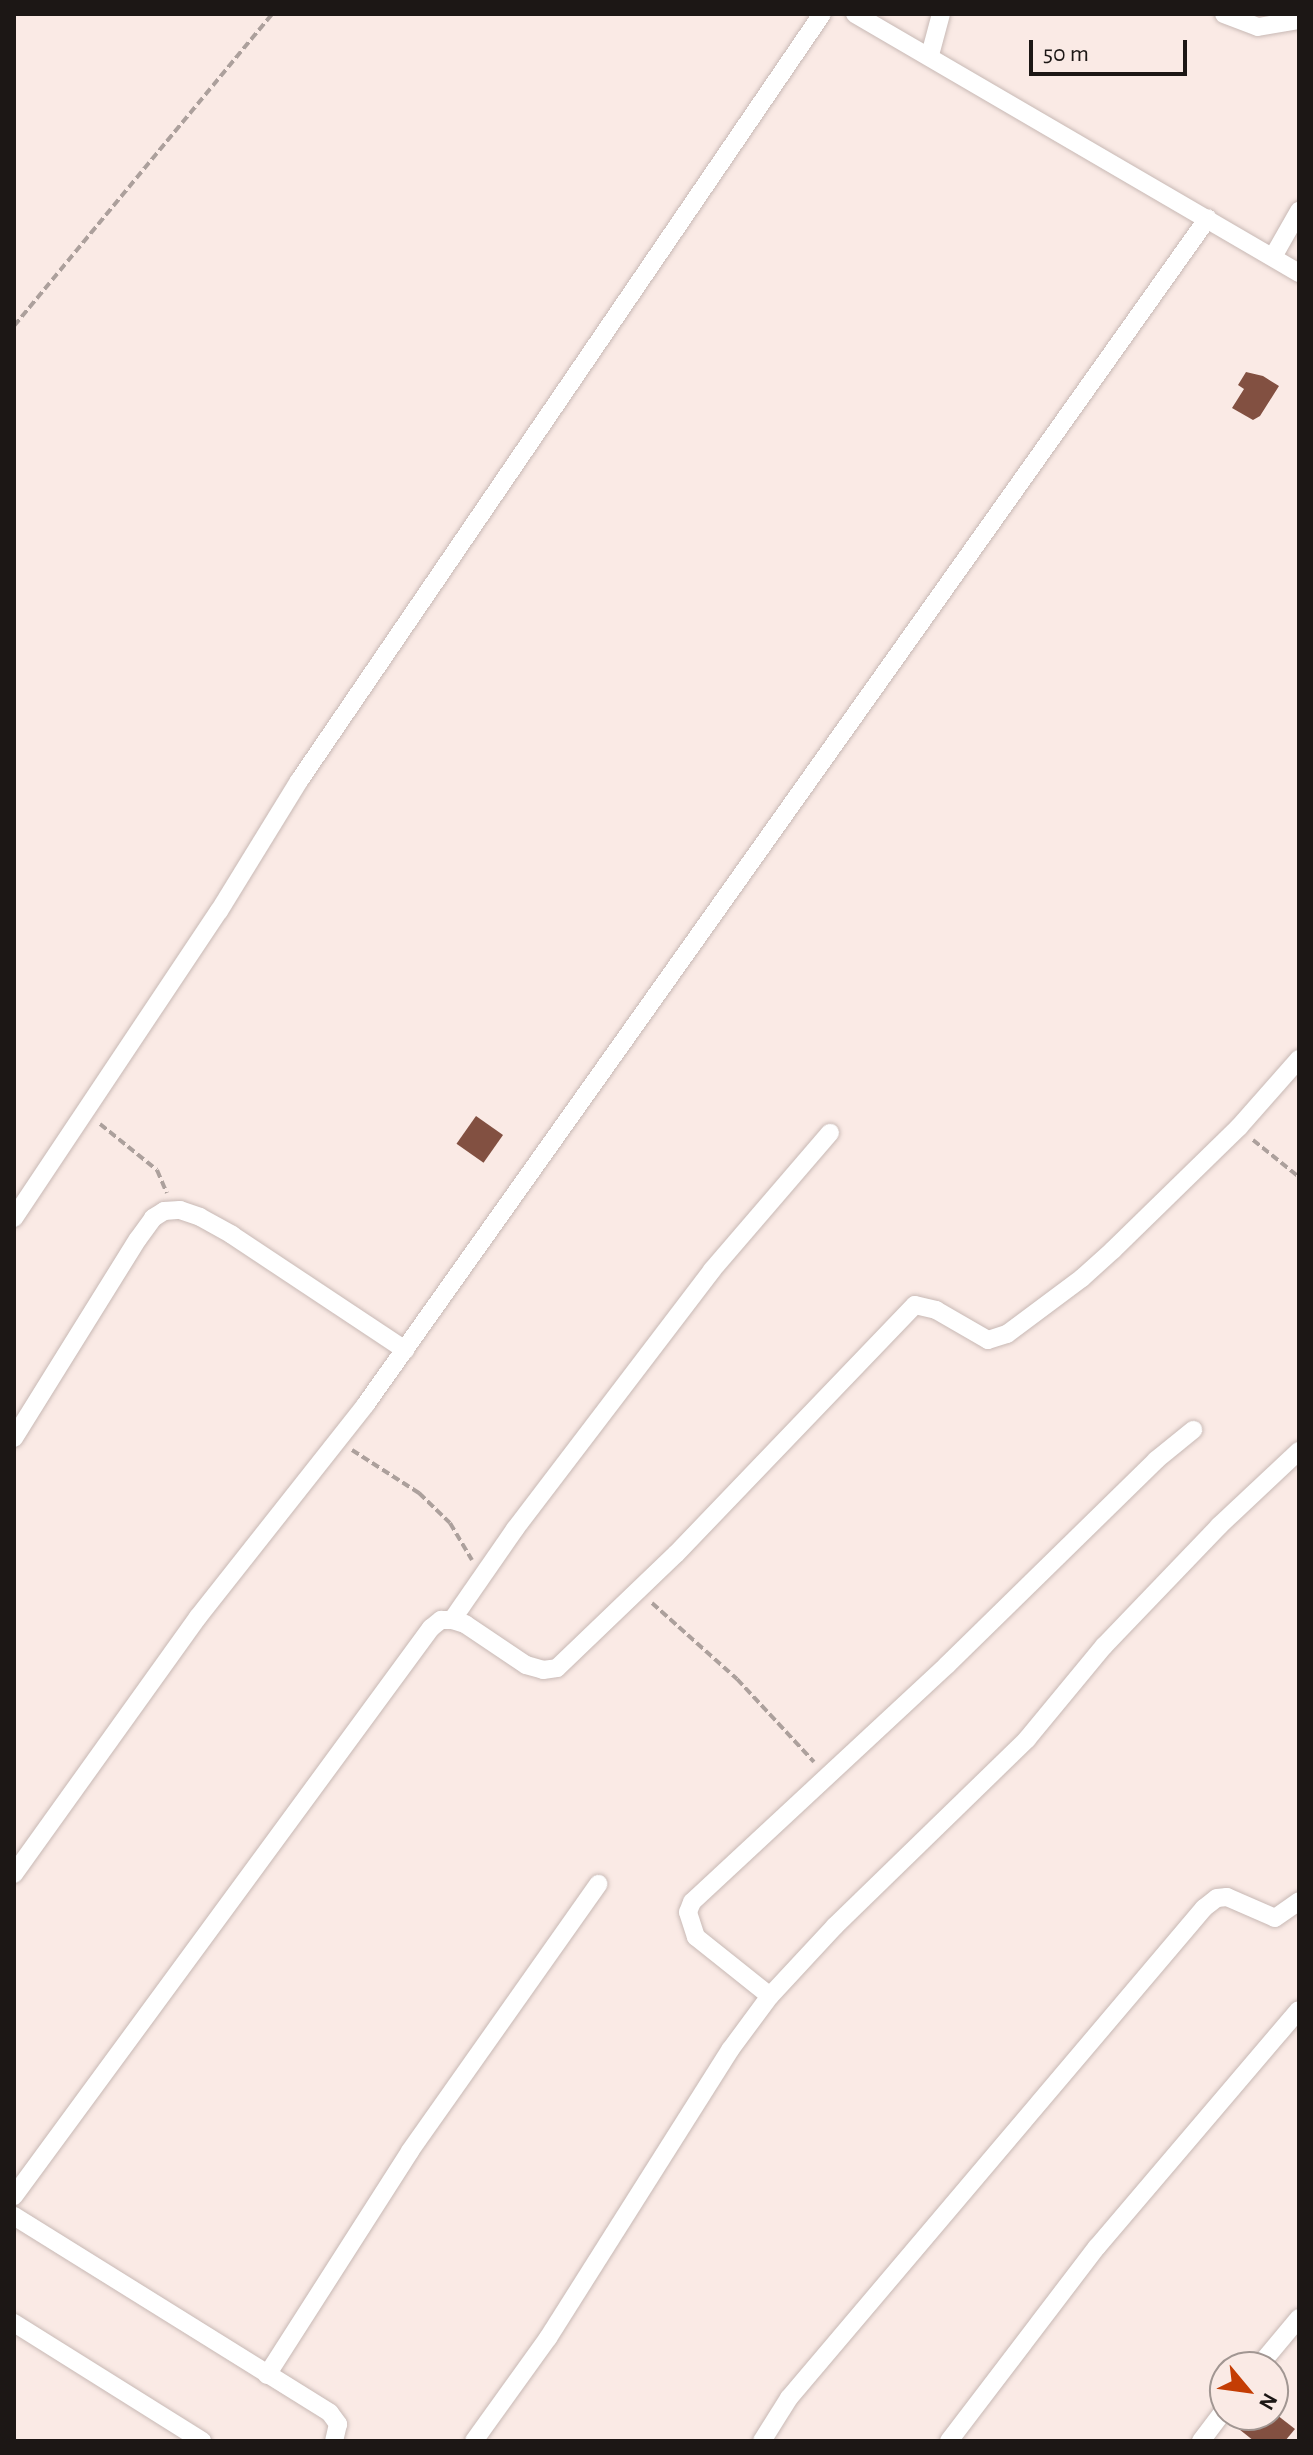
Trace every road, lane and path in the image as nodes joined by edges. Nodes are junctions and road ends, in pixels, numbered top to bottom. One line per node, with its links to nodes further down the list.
1 (272, 14): 12 (path)
2 (822, 14): 14 (street)
3 (855, 14): 7 (street)
4 (941, 14): 7 (street)
5 (1224, 14): 6 (street)
6 (1299, 20)
7 (930, 55): 9 (street)
8 (1299, 211): 10 (street)
9 (1208, 218): 10 (street); 20 (street)
10 (1274, 255): 11 (street)
11 (1299, 273)
12 (14, 326)
13 (1299, 1059): 15 (street)
14 (85, 1114): 18 (path); 19 (street)
15 (1239, 1127): 17 (path); 26 (street)
16 (830, 1133): 25 (street)
17 (1299, 1177)
18 (172, 1211): 20 (street); 22 (street)
19 (14, 1218)
20 (405, 1350): 23 (street)
21 (1193, 1430): 28 (street)
22 (14, 1438)
23 (337, 1439): 25 (path); 29 (street)
24 (1299, 1451): 32 (street)
25 (479, 1579): 27 (street)
26 (641, 1589): 27 (street); 28 (path)
27 (452, 1620): 34 (street)
28 (827, 1778): 32 (street)
29 (14, 1874)
30 (598, 1884): 39 (street)
31 (1299, 1901): 43 (street)
32 (770, 1996): 42 (street)
33 (1299, 2010): 44 (street)
34 (14, 2196)
35 (14, 2216): 39 (street)
36 (1299, 2318): 38 (street)
37 (14, 2323): 40 (street)
38 (1271, 2351)
39 (267, 2375): 41 (street)
40 (202, 2441)
41 (334, 2441)
42 (474, 2441)
43 (762, 2441)
44 (949, 2441)

